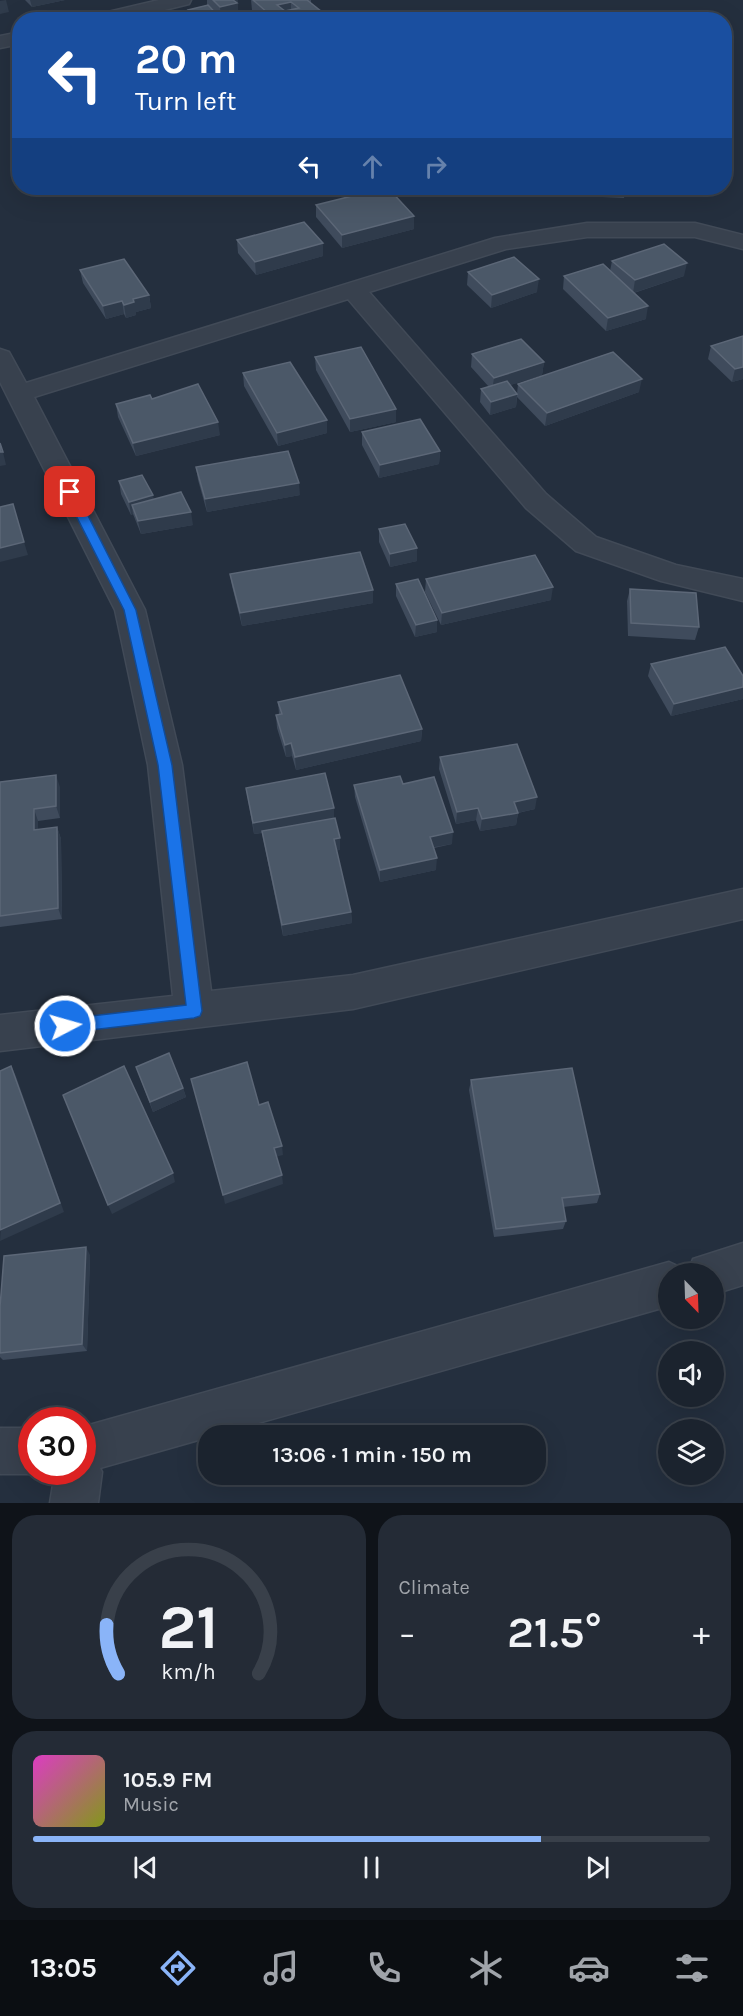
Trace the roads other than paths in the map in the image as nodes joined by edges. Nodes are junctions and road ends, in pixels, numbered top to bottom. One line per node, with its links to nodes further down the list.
1 (182, 0): 2 (street)
2 (132, 12)
3 (743, 242): 4 (street)
4 (352, 288): 6 (street); 7 (street)
5 (0, 357): 6 (street)
6 (20, 393): 9 (street)
7 (743, 590)
8 (743, 904): 9 (street)
9 (194, 1011): 10 (street)
10 (0, 1033)
11 (743, 1263): 12 (street)
12 (724, 1269)
13 (658, 1287): 14 (street)
14 (96, 1446)
15 (0, 1451): 16 (street)
16 (18, 1451)
17 (77, 1485): 18 (street)
18 (75, 1503)

